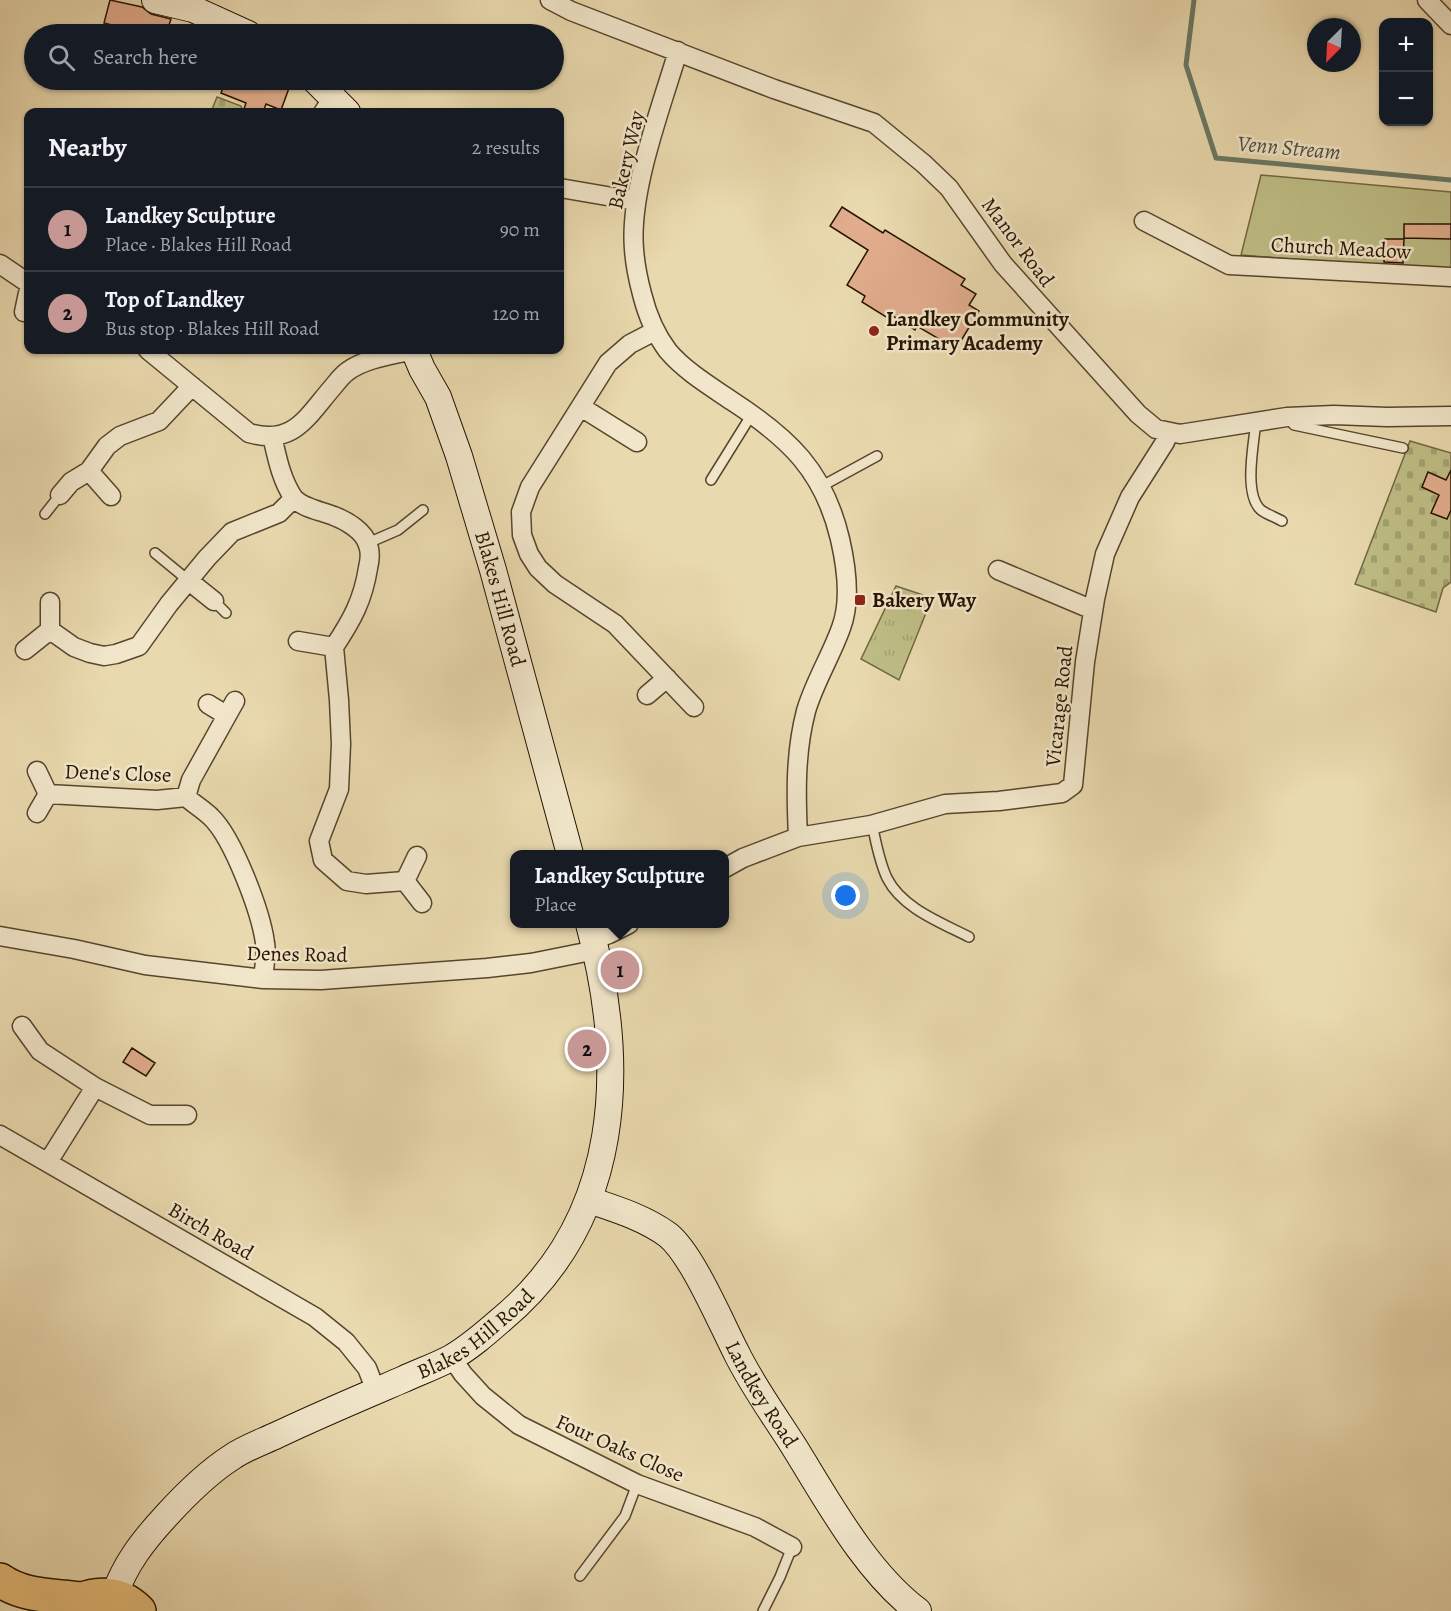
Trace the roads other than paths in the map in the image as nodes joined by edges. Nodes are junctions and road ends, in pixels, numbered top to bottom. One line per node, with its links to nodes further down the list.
1 (155, 0): 4 (street)
2 (550, 0): 7 (street, Manor Road)
3 (1427, 0): 6 (street)
4 (195, 4): 5 (street)
5 (226, 24)
6 (1451, 25)
7 (678, 51): 9 (street, Bakery Way); 24 (street, Manor Road)
8 (564, 189): 9 (street)
9 (636, 201): 14 (street, Bakery Way)
10 (1144, 221): 12 (street, Church Meadow)
11 (0, 264): 13 (street)
12 (1439, 272)
13 (24, 280)
14 (655, 331): 19 (street); 20 (street, Bakery Way)
15 (153, 354): 18 (street)
16 (398, 354): 25 (street)
17 (416, 354): 59 (street, Blakes Hill Road)
18 (192, 386): 25 (street); 29 (street)
19 (581, 407): 26 (street); 49 (street)
20 (752, 414): 30 (lane); 31 (street, Bakery Way)
21 (1451, 416): 22 (street)
22 (1287, 417): 23 (street); 27 (lane)
23 (1256, 421): 24 (street); 37 (lane)
24 (1168, 432): 44 (street, Vicarage Road)
25 (272, 436): 34 (street)
26 (638, 442)
27 (1402, 448)
28 (877, 456): 31 (lane)
29 (89, 471): 32 (street); 33 (street)
30 (711, 480)
31 (822, 486): 58 (street, Bakery Way)
32 (60, 495): 36 (lane)
33 (111, 496)
34 (294, 498): 38 (street); 41 (street)
35 (423, 510): 38 (lane)
36 (45, 514)
37 (1282, 521)
38 (368, 543): 47 (street)
39 (155, 553): 41 (lane)
40 (998, 570): 44 (street)
41 (189, 581): 43 (street); 45 (street)
42 (50, 602): 45 (street)
43 (220, 607)
44 (1093, 610): 57 (street, Vicarage Road)
45 (50, 630): 48 (street)
46 (298, 641): 47 (street)
47 (334, 647): 62 (street)
48 (25, 650)
49 (667, 678): 50 (street); 52 (street)
50 (647, 695)
51 (208, 704): 55 (street, Dene's Close)
52 (694, 707)
53 (37, 771): 54 (street, Dene's Close)
54 (48, 794): 55 (street, Dene's Close); 56 (street, Dene's Close)
55 (186, 797): 68 (street, Dene's Close)
56 (37, 813)
57 (872, 824): 58 (street, Vicarage Road); 66 (lane)
58 (798, 837): 61 (street, Vicarage Road)
59 (569, 850)
60 (417, 856): 62 (street)
61 (729, 866)
62 (405, 881): 63 (street)
63 (422, 903)
64 (620, 928): 67 (street)
65 (0, 936): 68 (street, Denes Road)
66 (969, 937)
67 (593, 938): 68 (street, Denes Road); 74 (street, Blakes Hill Road)
68 (263, 979)
69 (22, 1026): 70 (street)
70 (95, 1087): 71 (street); 73 (street)
71 (187, 1115)
72 (0, 1135): 73 (street, Birch Road)
73 (48, 1162): 76 (street, Birch Road)
74 (589, 1200): 75 (street, Blakes Hill Road); 86 (street, Landkey Road)
75 (452, 1358): 76 (street, Blakes Hill Road); 77 (street, Four Oaks Close)
76 (376, 1391): 82 (street, Blakes Hill Road)
77 (637, 1484): 78 (street, Four Oaks Close); 79 (lane)
78 (792, 1547): 85 (lane)
79 (579, 1576)
80 (0, 1580): 83 (highway)
81 (0, 1601): 84 (highway)
82 (126, 1604): 83 (highway)
83 (73, 1605)
84 (7, 1611)
85 (763, 1611)
86 (918, 1611)

